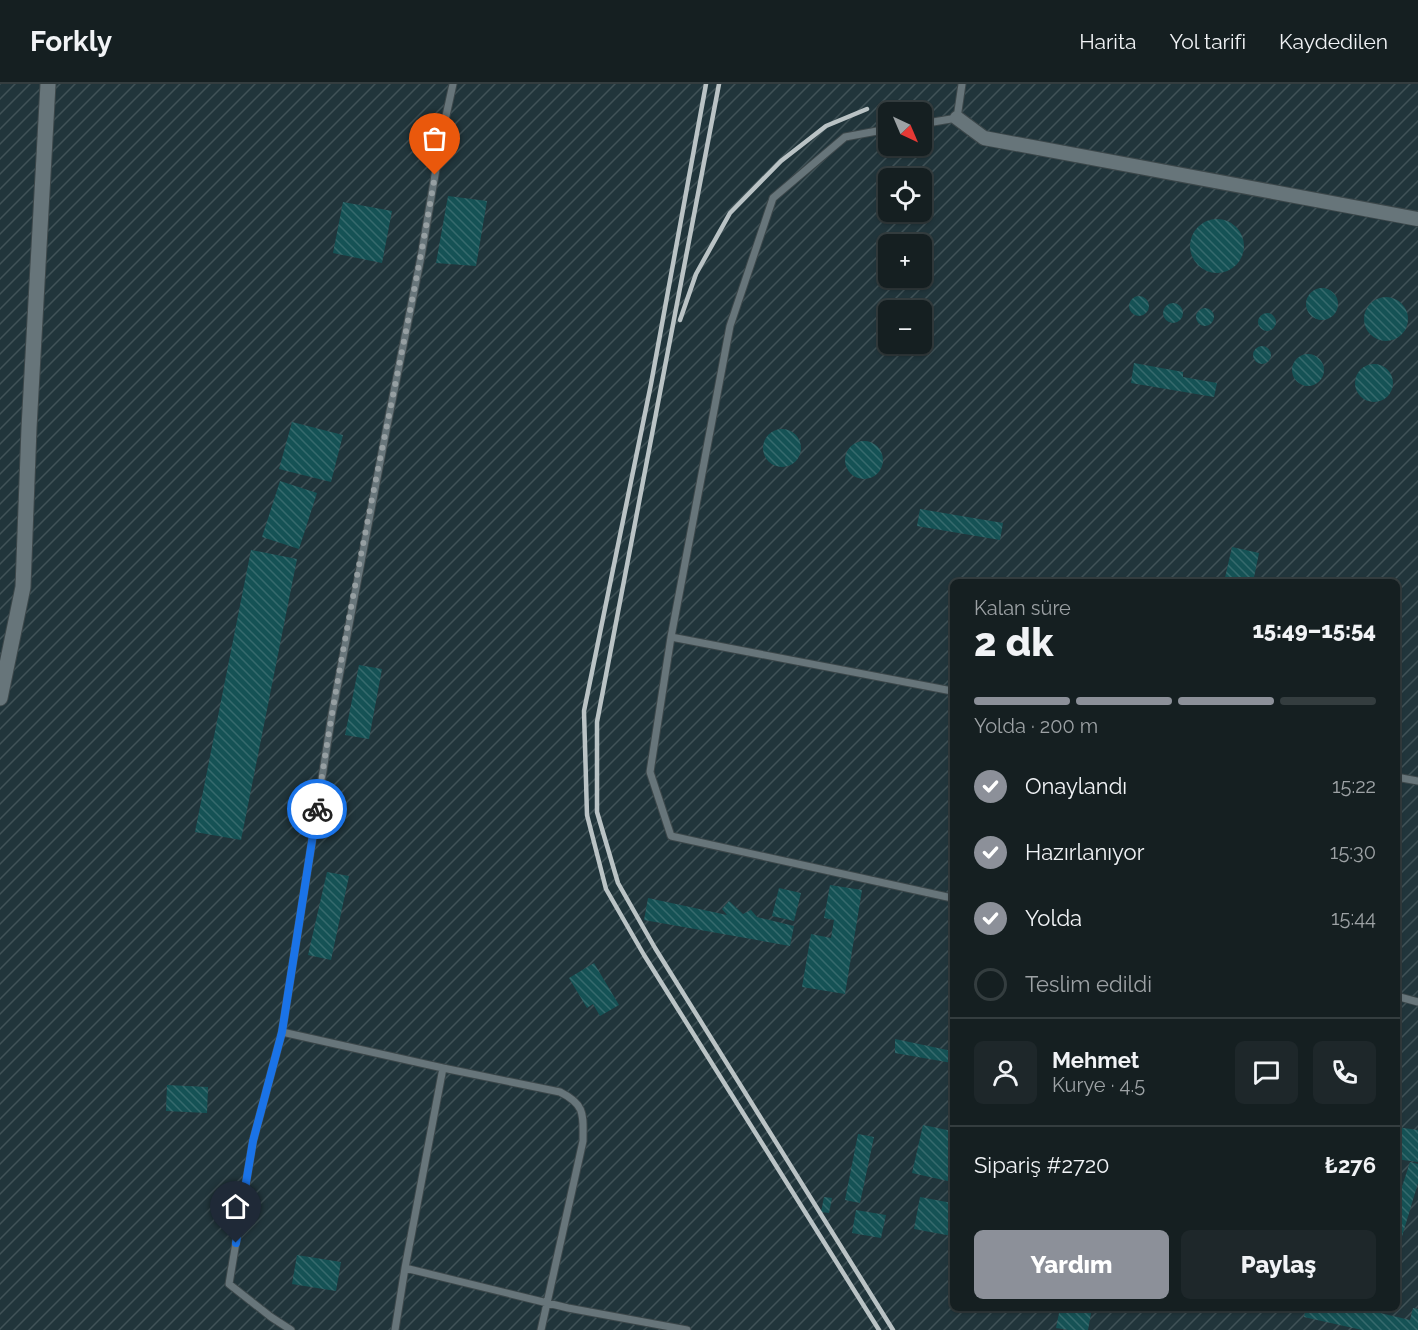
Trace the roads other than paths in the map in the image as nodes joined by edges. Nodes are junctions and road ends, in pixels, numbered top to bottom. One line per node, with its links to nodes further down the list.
1 (48, 84): 10 (street)
2 (453, 84): 16 (lane)
3 (962, 84): 4 (lane)
4 (957, 118): 5 (lane); 7 (street)
5 (932, 122)
6 (878, 131): 8 (lane)
7 (1418, 219)
8 (671, 637): 9 (lane); 13 (lane)
9 (950, 691)
10 (0, 698)
11 (1400, 778): 12 (lane)
12 (1418, 781)
13 (950, 898)
14 (1400, 997): 15 (lane)
15 (1418, 1002)
16 (282, 1032): 17 (lane); 20 (lane)
17 (443, 1068): 18 (lane); 19 (lane)
18 (405, 1268): 19 (lane); 21 (lane)
19 (548, 1303): 22 (lane); 23 (lane)
20 (291, 1330)
21 (395, 1330)
22 (541, 1330)
23 (687, 1330)

